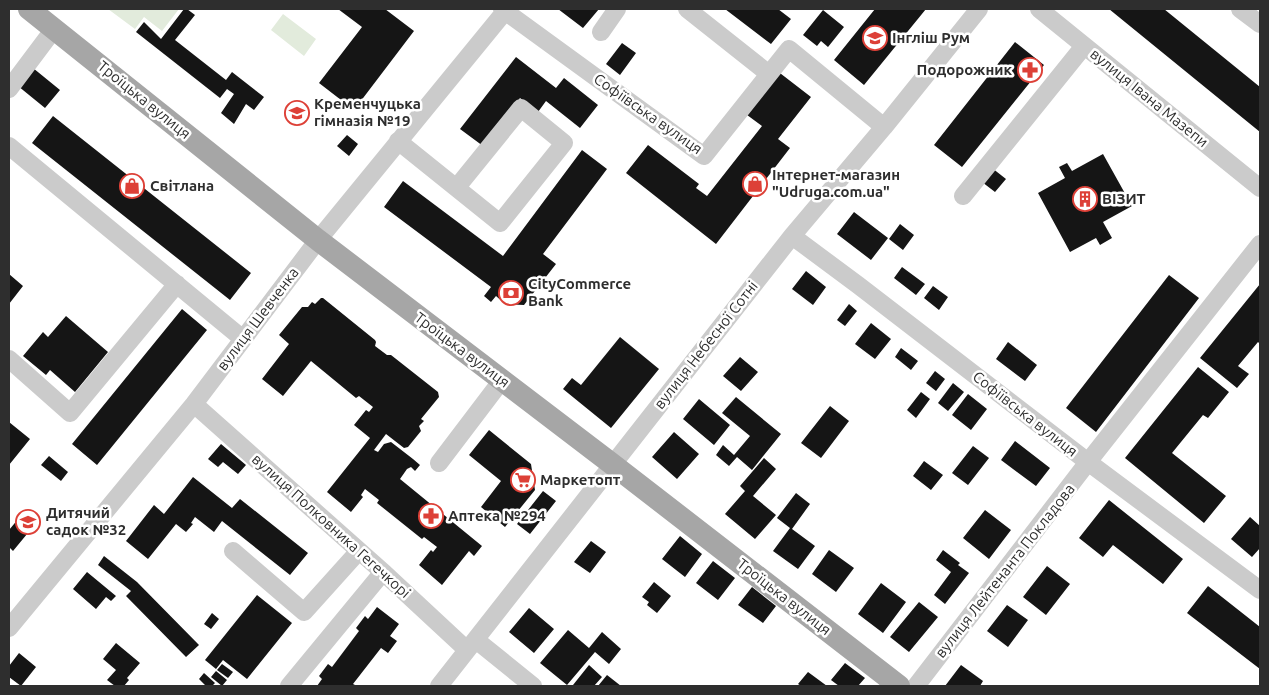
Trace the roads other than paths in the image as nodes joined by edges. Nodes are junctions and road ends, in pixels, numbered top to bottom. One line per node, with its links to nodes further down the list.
1 (29, 9): 9 (main road, Троїцька вулиця)
2 (505, 9): 12 (street, Софіївська вулиця); 15 (street, вулиця Шевченка)
3 (617, 9): 10 (street)
4 (687, 9): 12 (street)
5 (979, 9): 14 (street, вулиця Небесної Сотні)
6 (1039, 9): 11 (street, вулиця Івана Мазепи)
7 (1240, 9): 8 (street)
8 (1260, 24)
9 (54, 29): 13 (street); 21 (main road, Троїцька вулиця)
10 (601, 32)
11 (1084, 46): 18 (street, вулиця Івана Мазепи); 19 (street)
12 (769, 74): 14 (street, Софіївська вулиця)
13 (9, 89)
14 (884, 127): 20 (street, вулиця Небесної Сотні)
15 (398, 141): 17 (street); 21 (street, вулиця Шевченка)
16 (9, 146): 23 (street)
17 (457, 187): 17 (street)
18 (1260, 188)
19 (963, 196)
20 (792, 236): 28 (street, Софіївська вулиця); 30 (street, вулиця Небесної Сотні)
21 (318, 240): 24 (street, вулиця Шевченка); 26 (main road, Троїцька вулиця)
22 (1260, 244): 28 (street, вулиця Лейтенанта Покладова)
23 (177, 284): 24 (street); 25 (street)
24 (243, 339): 27 (street, вулиця Шевченка)
25 (9, 359)
26 (502, 380): 29 (street); 30 (main road, Троїцька вулиця)
27 (194, 404): 32 (street, вулиця Полковника Гегечкорі); 35 (street, вулиця Шевченка)
28 (1088, 462): 34 (street, Софіївська вулиця); 41 (street, вулиця Лейтенанта Покладова)
29 (439, 463)
30 (612, 464): 36 (street, вулиця Небесної Сотні); 40 (main road, Троїцька вулиця)
31 (233, 551): 32 (street)
32 (358, 552): 33 (street, вулиця Полковника Гегечкорі)
33 (383, 572): 36 (street, вулиця Полковника Гегечкорі); 37 (street)
34 (1260, 590)
35 (9, 628)
36 (471, 645): 38 (street, вулиця Небесної Сотні); 39 (street, вулиця Полковника Гегечкорі)
37 (289, 686)
38 (439, 686)
39 (533, 686)
40 (899, 686)
41 (916, 686)

